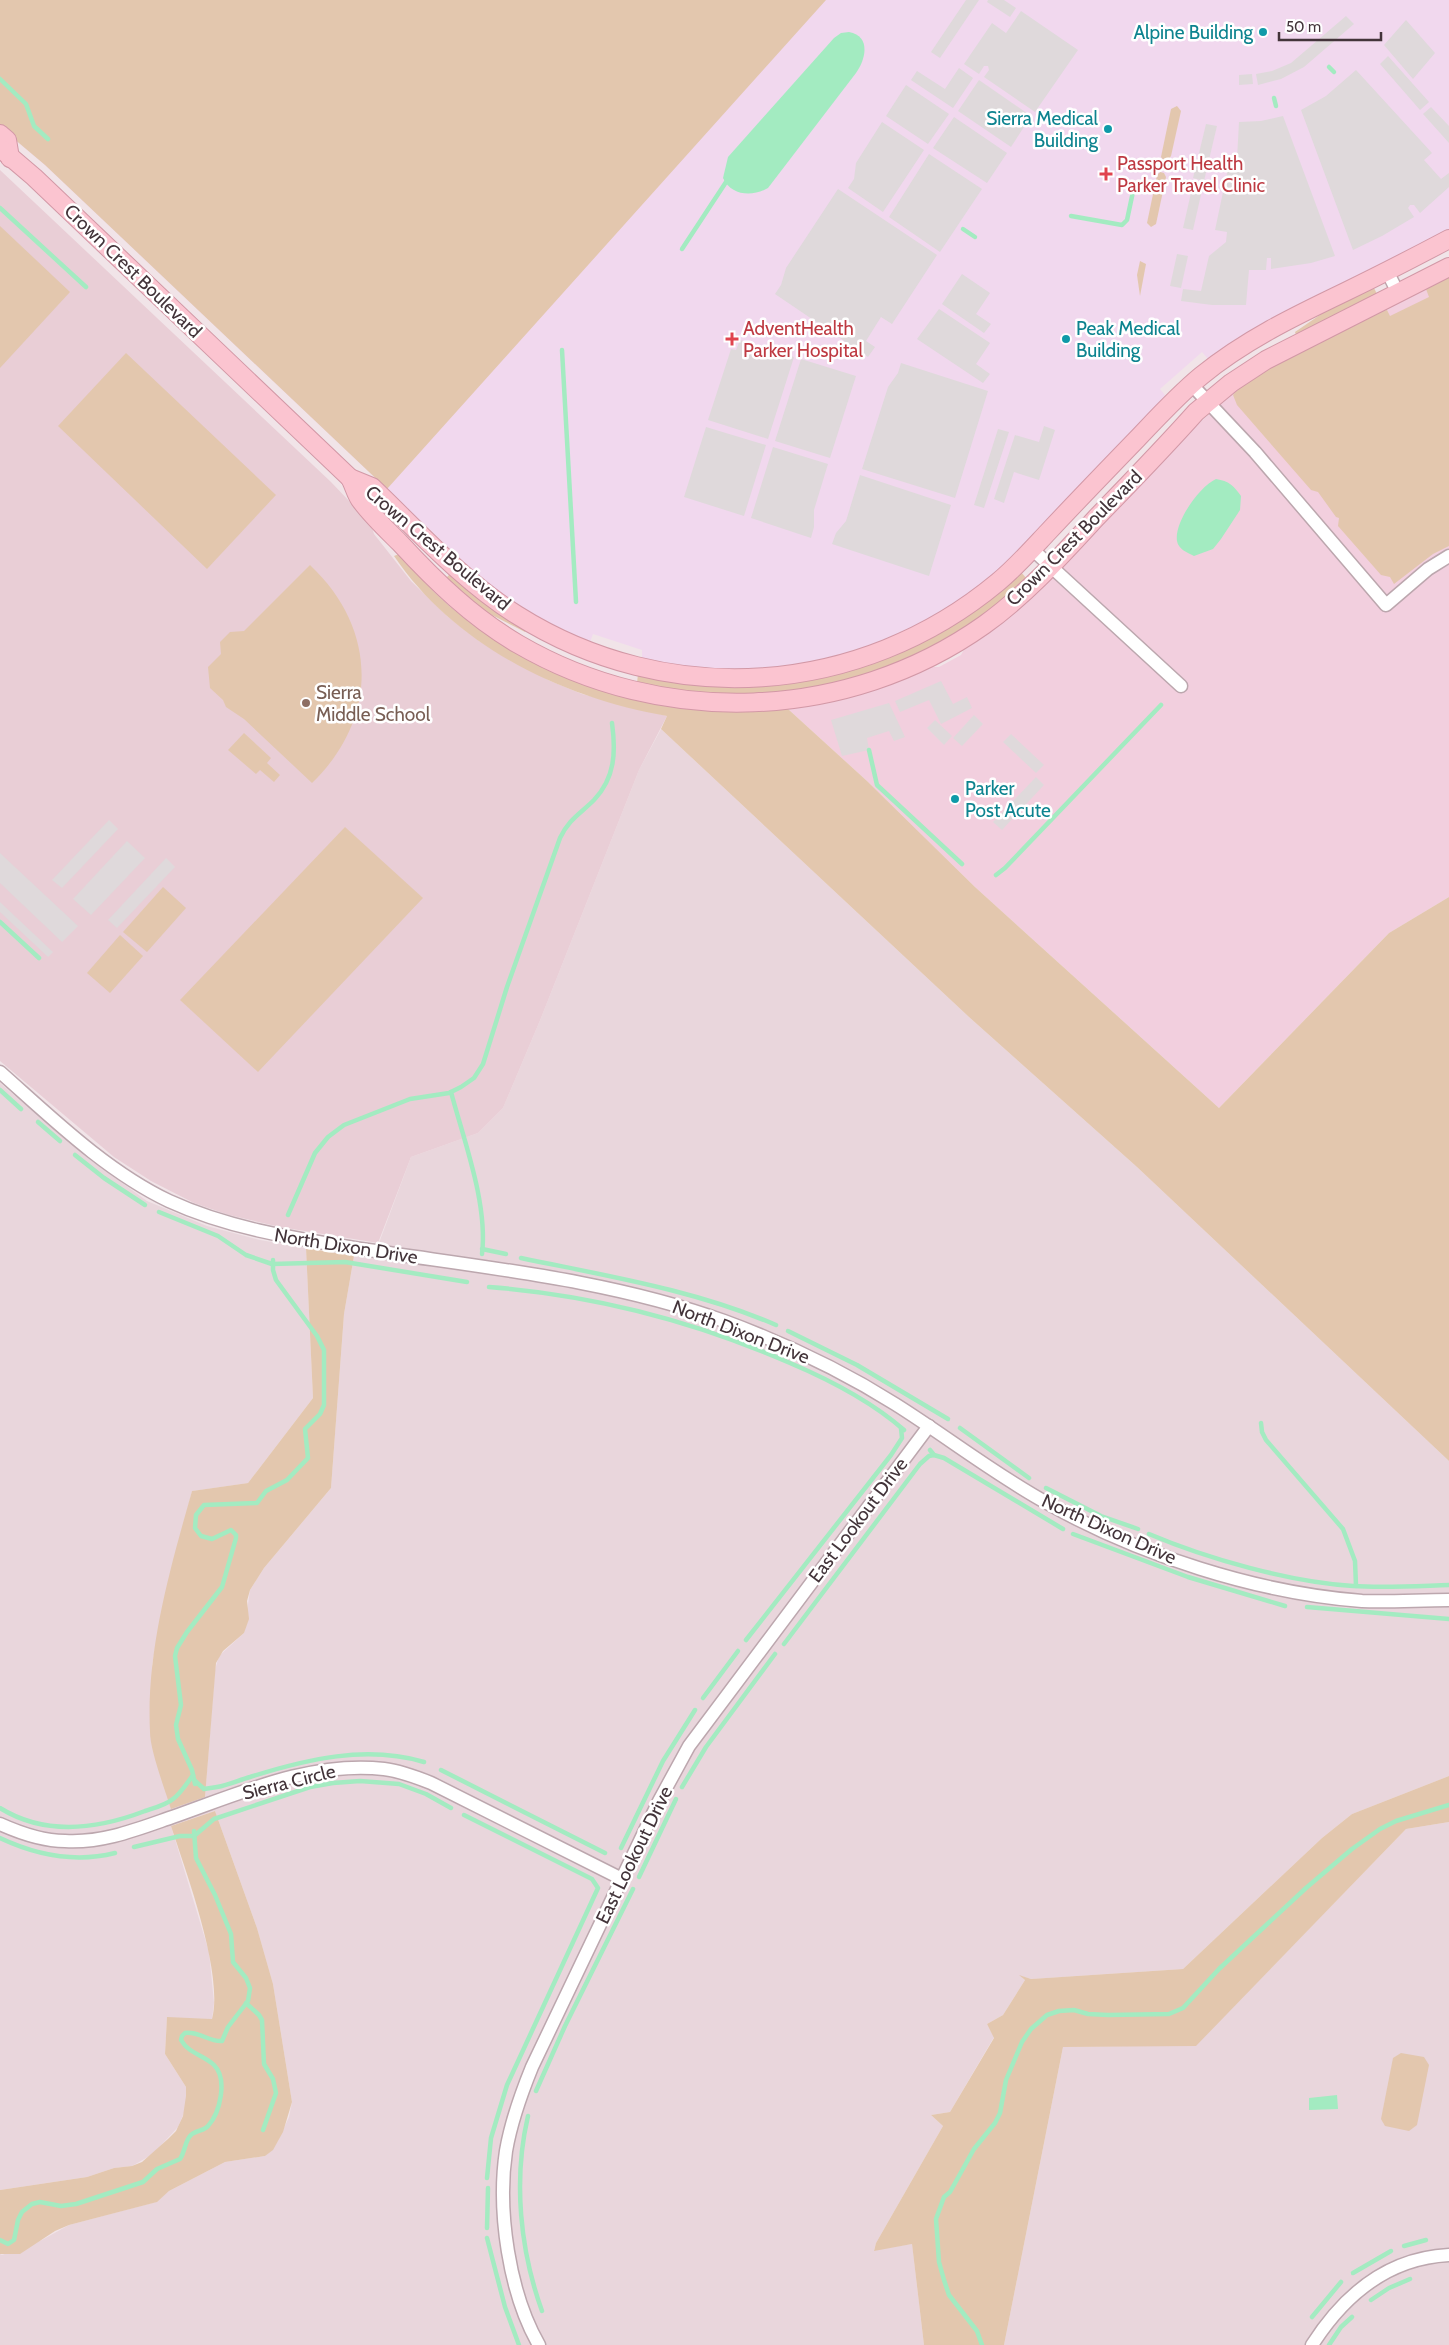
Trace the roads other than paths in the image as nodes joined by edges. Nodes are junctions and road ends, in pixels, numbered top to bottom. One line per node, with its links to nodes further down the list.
1 (0, 134): 2 (main road)
2 (4, 155): 9 (main road, Crown Crest Boulevard)
3 (1449, 239): 5 (main road, Crown Crest Boulevard)
4 (1449, 268): 6 (main road, Crown Crest Boulevard)
5 (1387, 271): 6 (street); 7 (main road, Crown Crest Boulevard)
6 (1398, 293): 8 (main road, Crown Crest Boulevard)
7 (1191, 384): 8 (street); 10 (main road, Crown Crest Boulevard)
8 (1208, 401): 11 (street); 12 (main road, Crown Crest Boulevard)
9 (350, 478): 10 (main road, Crown Crest Boulevard); 12 (main road, Crown Crest Boulevard)
10 (1032, 549): 12 (street)
11 (1449, 556)
12 (1051, 566): 13 (street)
13 (1181, 686)
14 (0, 1072): 15 (street, North Dixon Drive)
15 (929, 1426): 16 (street, North Dixon Drive); 18 (street, East Lookout Drive)
16 (1449, 1600)
17 (0, 1824): 18 (street, Sierra Circle)
18 (622, 1879): 20 (street, East Lookout Drive)
19 (1449, 2254): 21 (street)
20 (539, 2345)
21 (1312, 2345)

